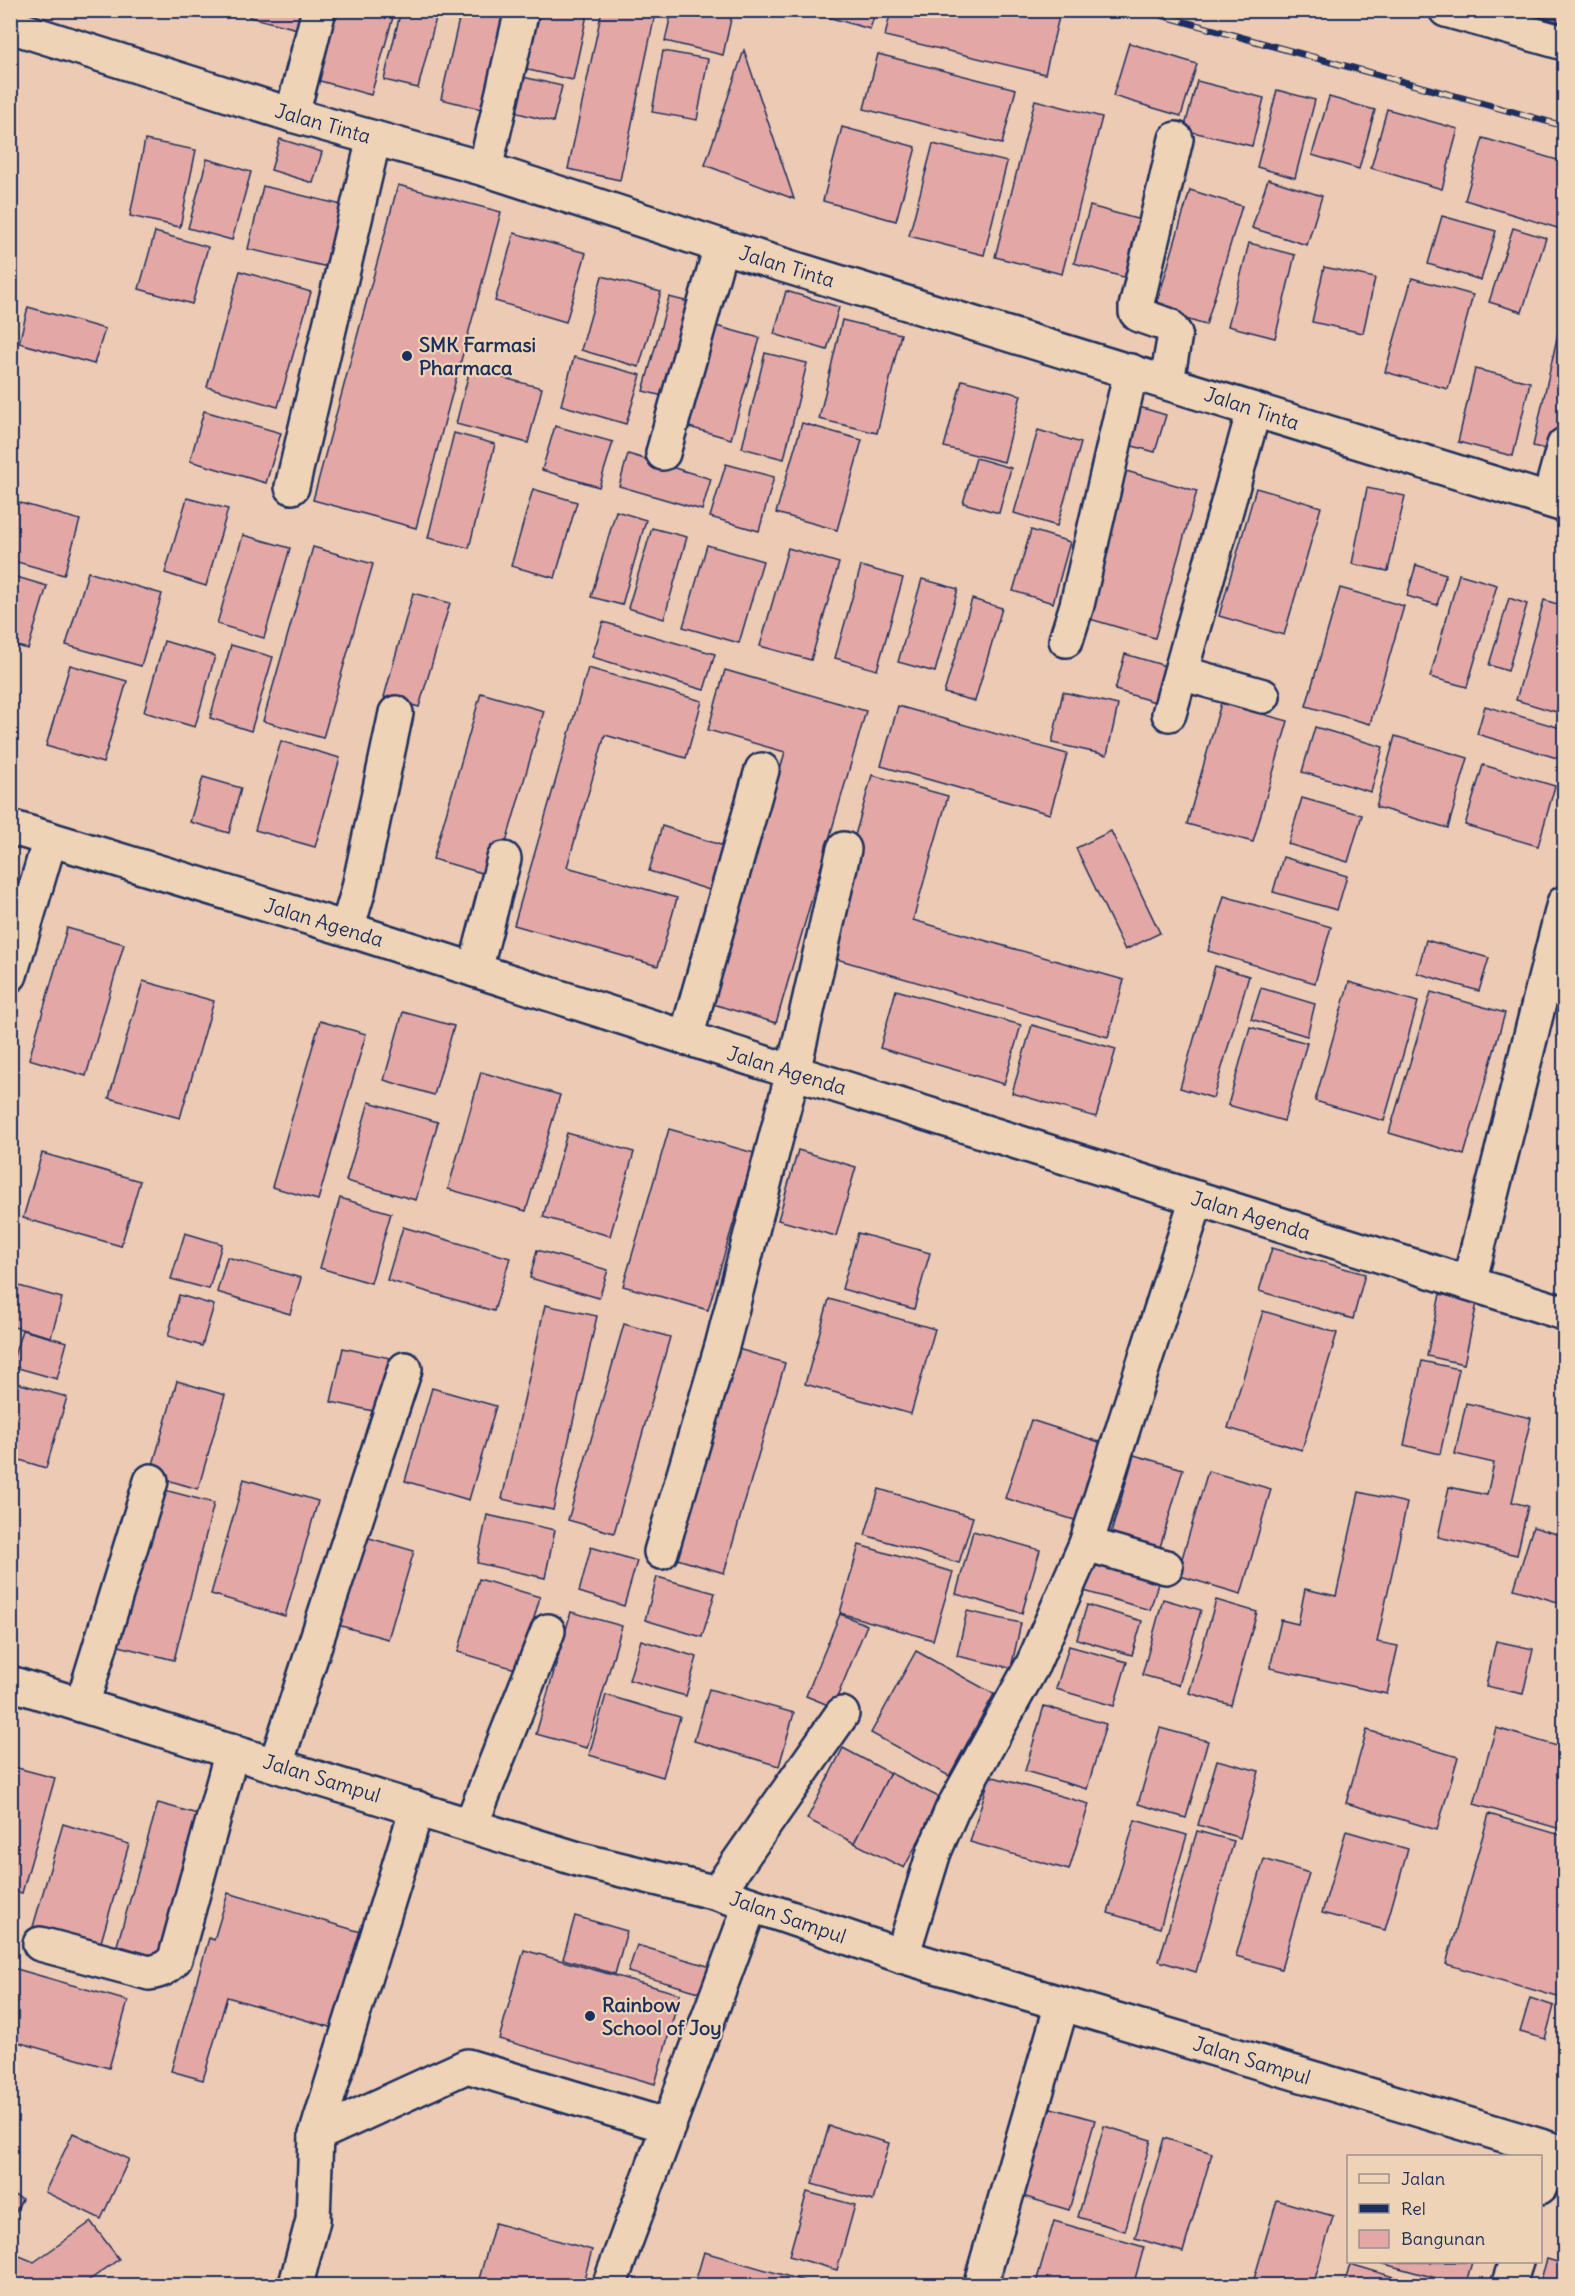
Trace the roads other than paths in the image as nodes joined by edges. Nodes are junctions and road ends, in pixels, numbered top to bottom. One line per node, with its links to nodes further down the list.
1 (319, 10): 6 (street)
2 (522, 10): 9 (street)
3 (1446, 10): 5 (street)
4 (10, 26): 6 (street, Jalan Tinta)
5 (1564, 43)
6 (292, 115): 7 (street, Jalan Tinta)
7 (374, 138): 9 (street, Jalan Tinta); 16 (street)
8 (1176, 139): 12 (street)
9 (485, 169): 10 (street, Jalan Tinta)
10 (721, 246): 11 (street, Jalan Tinta); 15 (street)
11 (1131, 372): 12 (street, Jalan Tinta); 18 (street)
12 (1167, 381): 13 (street, Jalan Tinta)
13 (1254, 410): 17 (street, Jalan Tinta); 19 (street)
14 (1564, 445): 17 (street)
15 (663, 453)
16 (291, 487)
17 (1557, 502)
18 (1066, 640)
19 (1181, 673): 20 (street); 22 (street)
20 (1263, 696)
21 (396, 713): 29 (street)
22 (1169, 714)
23 (762, 770): 32 (street)
24 (10, 827): 25 (street, Jalan Agenda)
25 (50, 839): 29 (street, Jalan Agenda); 31 (street)
26 (844, 849): 33 (street)
27 (504, 860): 30 (street)
28 (1564, 903): 35 (street)
29 (347, 929): 30 (street, Jalan Agenda)
30 (475, 970): 32 (street, Jalan Agenda)
31 (10, 975)
32 (686, 1038): 33 (street, Jalan Agenda)
33 (793, 1072): 34 (street, Jalan Agenda); 40 (street)
34 (1197, 1198): 35 (street, Jalan Agenda); 39 (street)
35 (1469, 1283): 36 (street, Jalan Agenda)
36 (1564, 1312)
37 (405, 1369): 47 (street)
38 (151, 1481): 44 (street)
39 (1086, 1544): 41 (street); 53 (street)
40 (661, 1552)
41 (1166, 1567)
42 (548, 1631): 49 (street)
43 (10, 1683): 44 (street, Jalan Sampul)
44 (82, 1705): 46 (street, Jalan Sampul)
45 (842, 1714): 50 (street)
46 (232, 1751): 47 (street, Jalan Sampul); 52 (street)
47 (276, 1764): 48 (street, Jalan Sampul)
48 (417, 1808): 49 (street, Jalan Sampul); 56 (street)
49 (471, 1825): 50 (street, Jalan Sampul)
50 (717, 1893): 51 (street, Jalan Sampul)
51 (750, 1906): 53 (street, Jalan Sampul); 55 (street)
52 (40, 1944)
53 (902, 1956): 54 (street, Jalan Sampul)
54 (1062, 2004): 57 (street, Jalan Sampul); 62 (street)
55 (668, 2126): 56 (street); 61 (street)
56 (316, 2135): 60 (street)
57 (1559, 2152): 58 (street)
58 (1542, 2183)
59 (1515, 2263): 63 (street)
60 (300, 2286)
61 (609, 2286)
62 (980, 2286)
63 (1508, 2286)

